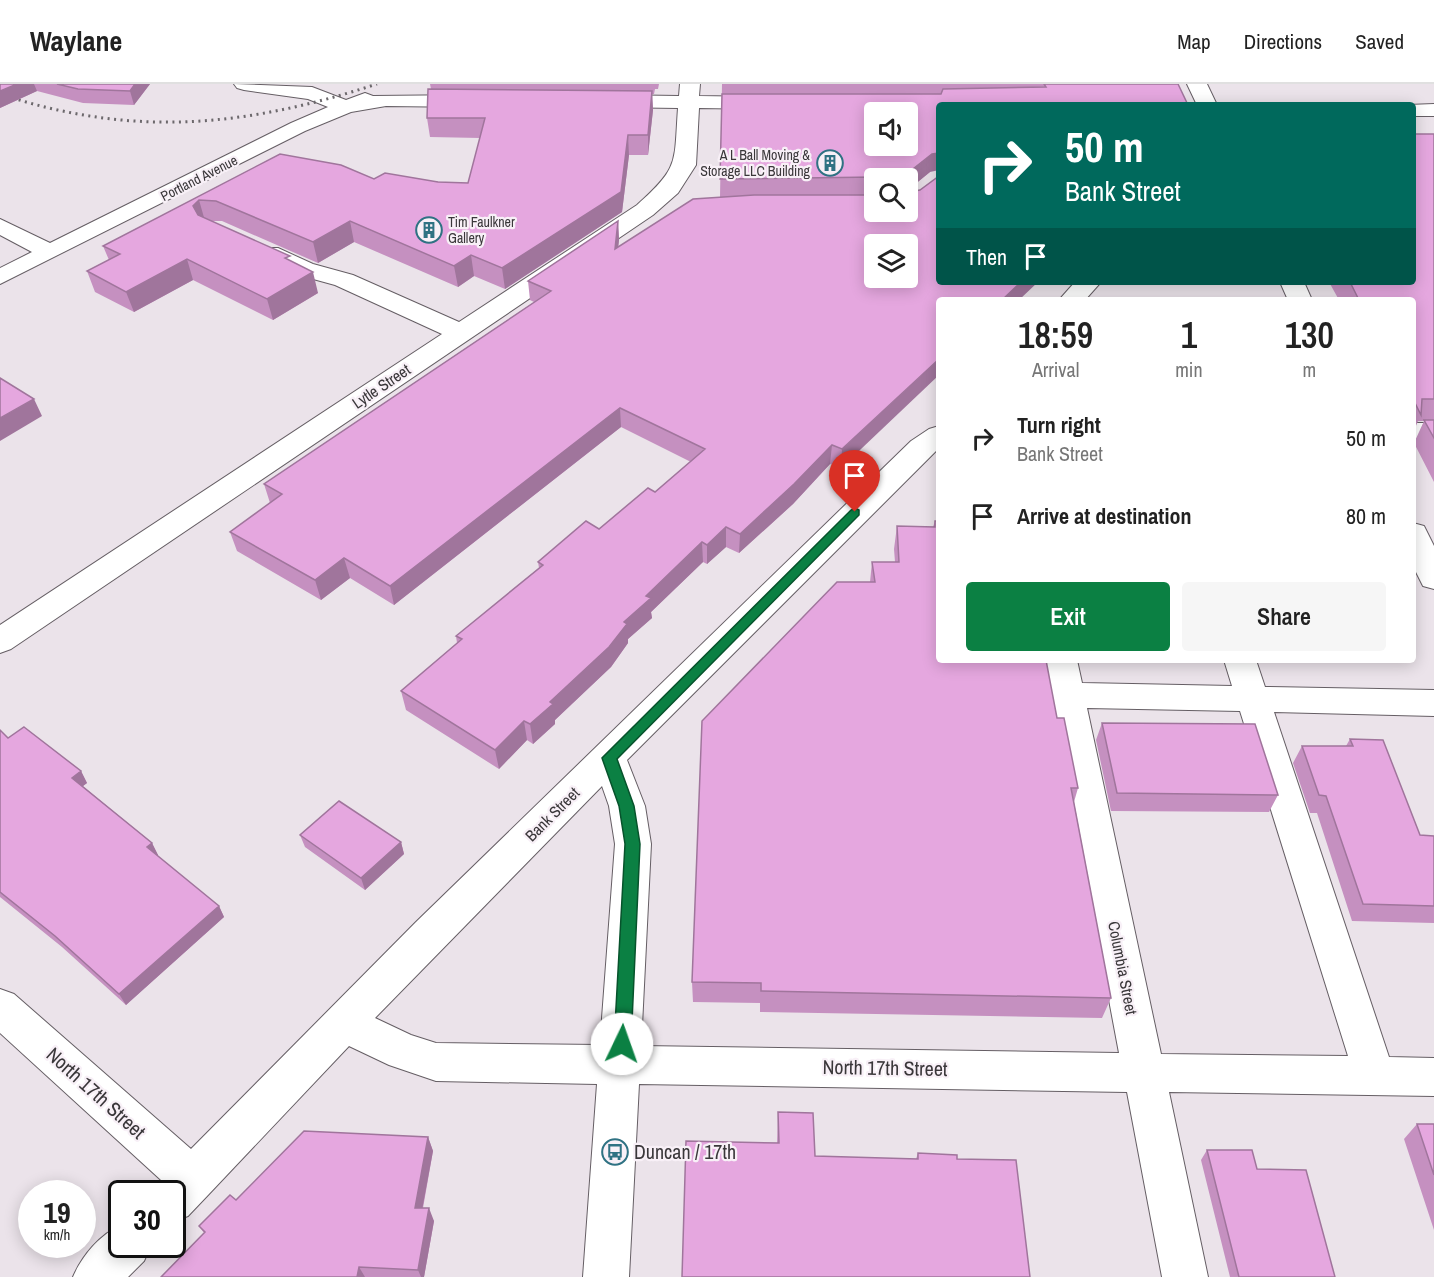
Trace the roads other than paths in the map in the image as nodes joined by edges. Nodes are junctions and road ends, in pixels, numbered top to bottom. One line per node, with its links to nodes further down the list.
1 (244, 84): 9 (street)
2 (399, 84): 9 (street, Portland Avenue)
3 (1197, 84): 7 (street)
4 (689, 93): 6 (street); 8 (street); 12 (street, Lytle Street)
5 (490, 101): 9 (street)
6 (583, 101)
7 (1206, 102)
8 (784, 103)
9 (346, 107): 16 (street, Portland Avenue)
10 (1416, 110): 11 (street)
11 (1434, 110)
12 (651, 205): 13 (street); 20 (street, Lytle Street)
13 (684, 208)
14 (0, 226): 16 (street)
15 (252, 245): 20 (street)
16 (50, 252): 17 (street, Portland Avenue)
17 (0, 277)
18 (1086, 285): 19 (street)
19 (1074, 297)
20 (462, 333): 26 (street, Lytle Street)
21 (1416, 432): 22 (street)
22 (1434, 432)
23 (936, 437): 31 (street, Bank Street)
24 (1416, 539): 25 (street)
25 (1434, 578)
26 (0, 641)
27 (1241, 663): 29 (street)
28 (1064, 678): 29 (street); 35 (street, Columbia Street)
29 (1253, 698): 30 (street); 36 (street)
30 (1434, 703)
31 (609, 758): 33 (street, Bank Street); 34 (street)
32 (0, 1007): 38 (street, North 17th Street)
33 (344, 1023): 34 (street, North 17th Street); 39 (street, Bank Street)
34 (621, 1066): 35 (street, North 17th Street); 42 (street)
35 (1144, 1073): 36 (street, North 17th Street); 43 (street, Columbia Street)
36 (1375, 1076): 37 (street, North 17th Street)
37 (1434, 1077)
38 (173, 1180)
39 (186, 1187)
40 (115, 1258): 41 (street)
41 (96, 1277)
42 (606, 1277)
43 (1185, 1277)

